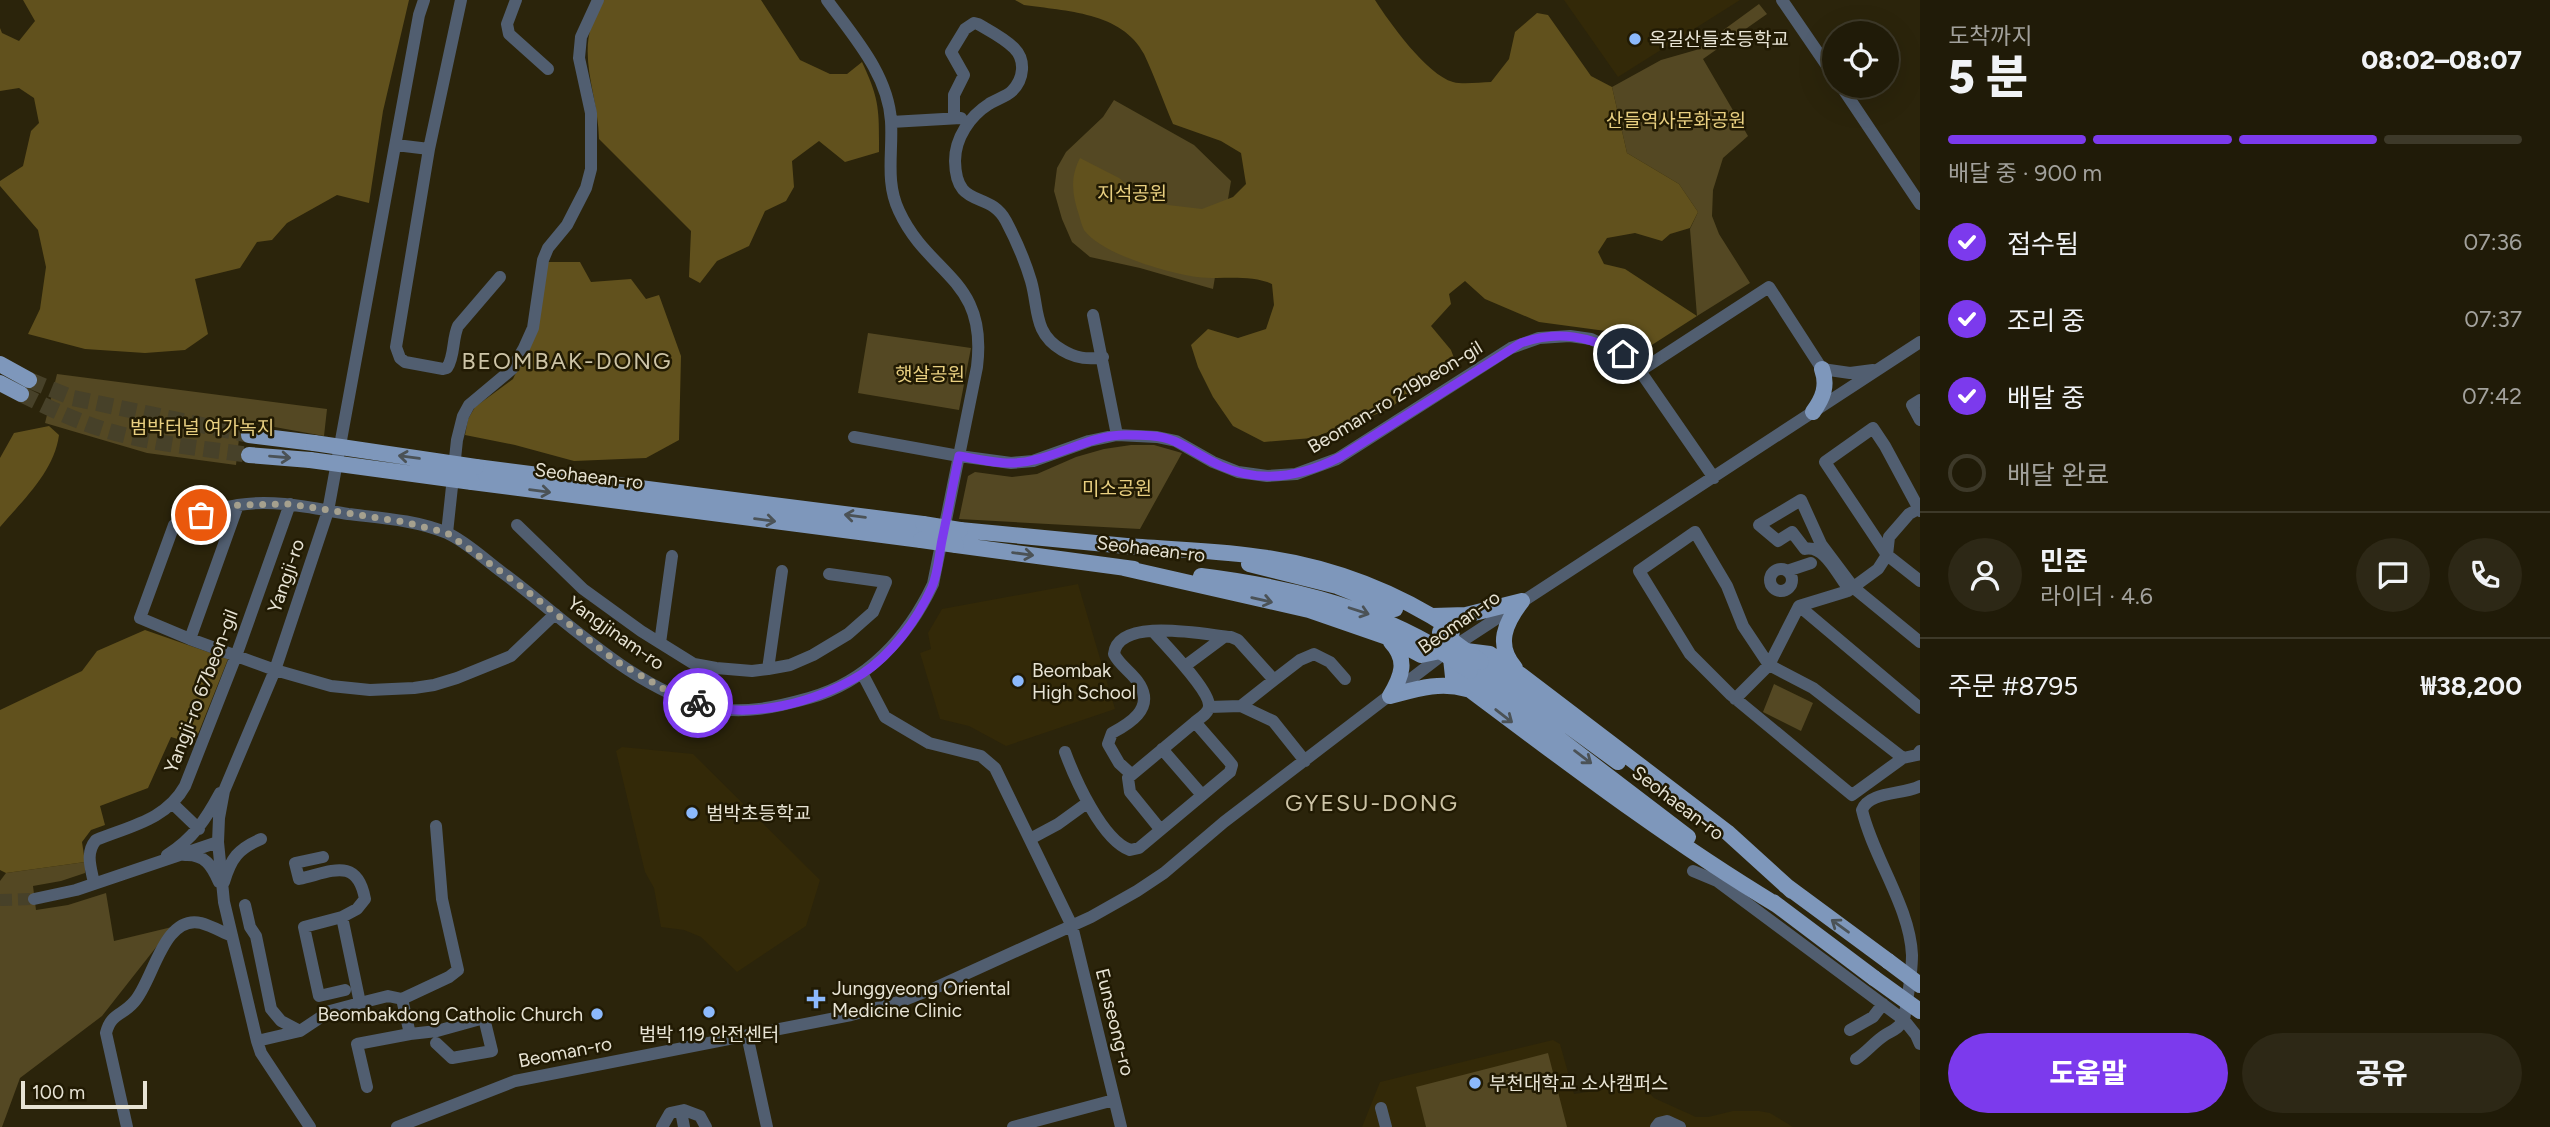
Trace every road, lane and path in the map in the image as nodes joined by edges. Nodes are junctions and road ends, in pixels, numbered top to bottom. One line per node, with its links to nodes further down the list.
1 (424, 0): 11 (street, Yangji-ro)
2 (461, 0): 12 (street)
3 (516, 0): 8 (street)
4 (597, 0): 38 (street)
5 (827, 0): 10 (street, Yangjinam-ro)
6 (1782, 0): 7 (street)
7 (1822, 58)
8 (548, 69)
9 (1849, 98): 13 (street)
10 (891, 122): 17 (street); 30 (street, Yangjinam-ro)
11 (396, 145): 12 (street); 36 (street, Yangji-ro)
12 (429, 149): 14 (street)
13 (1920, 204)
14 (500, 277)
15 (1093, 315): 17 (street)
16 (1920, 342): 19 (street, Beoman-ro)
17 (1102, 358): 27 (street)
18 (0, 364): 22 (main road)
19 (1881, 368): 20 (street, Beoman-ro); 24 (street, Beoman-ro)
20 (1822, 369): 21 (street); 24 (main road)
21 (1640, 371): 27 (street, Beoman-ro 219beon-gil); 32 (street, Beoman-ro 219beon-gil)
22 (0, 383)
23 (1920, 400): 25 (street)
24 (1813, 412): 32 (street, Beoman-ro)
25 (1920, 420)
26 (248, 435): 31 (main road, Seohaean-ro, one-way to 26, bridge)
27 (1117, 435): 30 (street, Beoman-ro 219beon-gil)
28 (854, 437): 30 (street, Beoman-ro 219beon-gil)
29 (249, 454): 31 (main road, Seohaean-ro, one-way to 31, bridge)
30 (959, 456): 68 (street, Yangjinam-ro)
31 (474, 475): 39 (main road, Seohaean-ro, bridge)
32 (1714, 478): 50 (street, Beoman-ro)
33 (290, 504): 34 (street, Yangjinam-ro); 36 (street, Yangjinam-ro); 62 (street, Yangji-ro 67beon-gil)
34 (238, 505): 58 (street); 58 (street, Yangjinam-ro)
35 (1919, 509): 41 (street); 41 (street)
36 (328, 511): 38 (street, Yangjinam-ro); 67 (street, Yangji-ro)
37 (517, 525): 60 (street)
38 (447, 533): 52 (street, Yangjinam-ro)
39 (958, 538): 40 (main road, Seohaean-ro); 44 (main road, Seohaean-ro, one-way to 44)
40 (1128, 546): 53 (main road); 57 (main road, Seohaean-ro)
41 (1887, 555): 48 (street); 49 (street)
42 (672, 556): 60 (street)
43 (1811, 563): 45 (street)
44 (1124, 568): 56 (main road, one-way to 56); 57 (main road, Seohaean-ro, one-way to 57)
45 (1787, 571)
46 (782, 572): 66 (street)
47 (829, 574): 66 (street)
48 (1920, 582)
49 (1851, 589): 49 (street); 51 (street); 59 (street)
50 (1522, 601): 53 (main road); 61 (street, Beoman-ro); 69 (main road)
51 (1799, 606): 63 (street); 77 (street)
52 (555, 614): 67 (street); 68 (street, Yangjinam-ro)
53 (1433, 616): 61 (main road)
54 (1153, 631): 55 (street); 64 (street); 85 (street)
55 (1224, 637): 64 (street); 71 (street)
56 (1387, 637): 61 (main road); 73 (main road)
57 (1435, 638): 65 (main road, Seohaean-ro, bridge)
58 (190, 639): 62 (street)
59 (1920, 642)
60 (660, 643): 66 (street)
61 (1450, 649): 69 (main road); 72 (main road); 73 (street, Beoman-ro)
62 (236, 656): 67 (street); 89 (street, Yangji-ro 67beon-gil)
63 (1769, 665): 74 (street); 74 (street); 82 (street)
64 (1185, 666): 76 (street)
65 (1476, 667): 102 (main road, Seohaean-ro); 105 (main road, Seohaean-ro, one-way to 105)
66 (768, 669)
67 (275, 670): 84 (street, Yangji-ro)
68 (862, 673): 94 (street)
69 (1521, 675): 102 (main road)
70 (1345, 679): 71 (street)
71 (1274, 680): 75 (street)
72 (1469, 689): 73 (main road); 105 (main road, one-way to 105)
73 (1390, 696): 83 (street, Beoman-ro)
74 (1735, 699): 82 (street)
75 (1241, 706): 76 (street); 83 (street)
76 (1209, 707): 78 (street)
77 (1920, 708)
78 (1195, 722): 79 (street); 87 (street)
79 (1162, 749): 85 (street); 87 (street)
80 (1920, 751): 82 (street)
81 (1065, 752): 88 (street)
82 (1903, 758)
83 (1304, 761): 107 (street, Beoman-ro)
84 (235, 765): 91 (street); 95 (street, Yangji-ro)
85 (1131, 774): 92 (street)
86 (1920, 786): 115 (street)
87 (1202, 795): 92 (street)
88 (1087, 803): 92 (street); 94 (street)
89 (173, 804): 91 (street); 100 (street, Yangji-ro 67beon-gil)
90 (436, 826): 111 (street)
91 (199, 829): 98 (street)
92 (1160, 829)
93 (261, 839): 101 (street)
94 (1030, 839): 107 (street)
95 (218, 842): 96 (street); 101 (street, Yangji-ro)
96 (181, 855): 98 (street); 101 (street)
97 (323, 857): 106 (street)
98 (147, 866): 100 (street)
99 (1693, 870): 113 (street)
100 (94, 883): 103 (street)
101 (222, 889): 108 (street)
102 (1792, 891): 109 (main road, Seohaean-ro, one-way to 102, bridge)
103 (34, 899)
104 (245, 905): 117 (street)
105 (1780, 907): 114 (main road, Seohaean-ro, bridge)
106 (342, 917): 110 (street); 112 (street)
107 (1072, 926): 119 (street, Beoman-ro); 125 (street, Eunseong-ro)
108 (232, 936): 120 (street); 128 (street)
109 (1920, 985)
110 (345, 990)
111 (402, 999): 112 (street); 118 (street)
112 (360, 1003): 117 (street)
113 (1883, 1004): 115 (street); 116 (street)
114 (1920, 1011)
115 (1904, 1020): 122 (street); 123 (street)
116 (1850, 1030)
117 (300, 1031): 120 (street)
118 (410, 1034): 121 (street); 124 (street)
119 (747, 1035): 130 (street, Beoman-ro); 134 (street)
120 (257, 1041): 129 (street)
121 (436, 1043)
122 (1920, 1044)
123 (1856, 1059)
124 (367, 1087)
125 (1114, 1100): 135 (street); 136 (street, Eunseong-ro)
126 (1381, 1108): 137 (street)
127 (681, 1111): 131 (street); 132 (street); 133 (street)
128 (127, 1127)
129 (310, 1127)
130 (397, 1127)
131 (662, 1127)
132 (684, 1127)
133 (706, 1127)
134 (768, 1127)
135 (1013, 1127)
136 (1121, 1127)
137 (1386, 1127)
138 (1656, 1127): 139 (street)
139 (1680, 1127)

